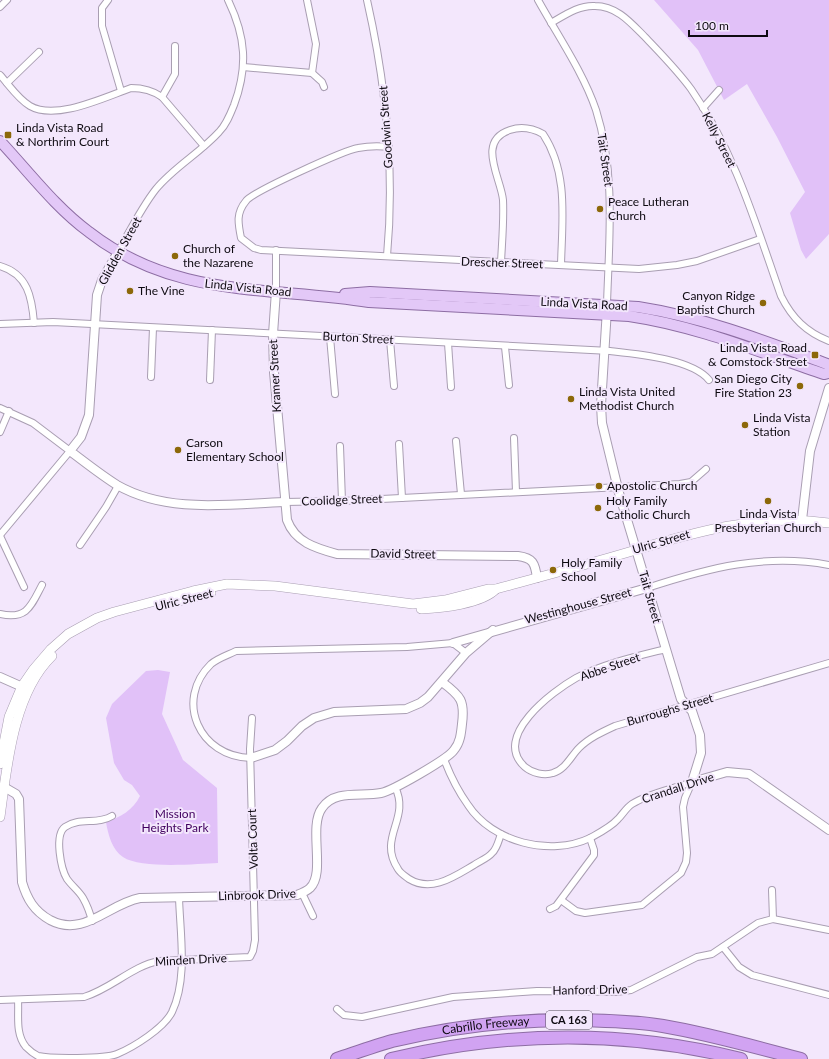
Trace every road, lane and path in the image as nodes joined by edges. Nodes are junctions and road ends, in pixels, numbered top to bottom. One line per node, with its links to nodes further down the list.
1 (8, 0): 7 (street)
2 (108, 0): 17 (street)
3 (228, 0): 11 (street, Glidden Street)
4 (307, 0): 12 (street)
5 (366, 0): 22 (street, Goodwin Street)
6 (538, 0): 8 (street, Tait Street)
7 (0, 7)
8 (551, 23): 19 (street, Kelly Street); 30 (street, Tait Street)
9 (175, 46): 18 (street)
10 (39, 52): 14 (street)
11 (243, 67): 12 (street); 21 (street, Glidden Street)
12 (312, 72): 15 (street)
13 (0, 75): 14 (street)
14 (7, 83): 17 (street)
15 (324, 87)
16 (719, 90): 19 (street)
17 (121, 91): 18 (street)
18 (162, 97): 21 (street)
19 (703, 108): 23 (street, Kelly Street)
20 (0, 141): 25 (main road, Linda Vista Road)
21 (204, 146): 25 (street, Glidden Street)
22 (389, 147): 24 (street, Drescher Street); 26 (street, Goodwin Street)
23 (760, 239): 30 (street, Drescher Street); 41 (street, Kelly Street)
24 (276, 250): 26 (street, Drescher Street); 31 (street, Kramer Street)
25 (118, 252): 31 (main road, Linda Vista Road); 35 (street, Glidden Street)
26 (387, 256): 27 (street, Drescher Street)
27 (501, 262): 28 (street, Drescher Street); 28 (street)
28 (561, 265): 30 (street, Drescher Street)
29 (0, 266): 33 (street)
30 (608, 267): 32 (street, Tait Street)
31 (276, 291): 32 (main road, Linda Vista Road); 38 (street, Kramer Street)
32 (607, 309): 44 (street, Tait Street); 45 (main road, Linda Vista Road); 46 (main road, Linda Vista Road)
33 (34, 322): 34 (street, Burton Street); 35 (street, Burton Street)
34 (0, 324)
35 (94, 325): 36 (street, Burton Street); 62 (street, Glidden Street)
36 (152, 328): 37 (street, Burton Street); 47 (street)
37 (212, 330): 38 (street, Burton Street); 48 (street)
38 (273, 334): 39 (street, Burton Street); 70 (street, Kramer Street)
39 (330, 337): 40 (street, Burton Street); 54 (street)
40 (390, 340): 42 (street, Burton Street); 51 (street)
41 (829, 341)
42 (448, 343): 43 (street, Burton Street); 52 (street)
43 (505, 347): 44 (street, Burton Street); 50 (street)
44 (604, 351): 49 (street, Burton Street); 65 (street, Tait Street)
45 (829, 366)
46 (829, 373)
47 (151, 377)
48 (210, 380)
49 (709, 380)
50 (509, 385)
51 (394, 386)
52 (451, 387)
53 (829, 388): 71 (street)
54 (335, 394)
55 (0, 408): 56 (street, Coolidge Street)
56 (8, 411): 57 (street); 62 (street, Coolidge Street)
57 (0, 432)
58 (514, 438): 66 (street)
59 (456, 441): 67 (street)
60 (399, 444): 68 (street)
61 (340, 446): 69 (street)
62 (70, 451): 64 (street, Coolidge Street); 73 (street, Glidden Street)
63 (706, 469): 65 (street, Coolidge Street)
64 (118, 486): 70 (street, Coolidge Street); 74 (street)
65 (618, 486): 66 (street, Coolidge Street); 75 (street, Tait Street)
66 (516, 492): 67 (street, Coolidge Street)
67 (460, 494): 68 (street, Coolidge Street)
68 (402, 498): 69 (street, Coolidge Street)
69 (342, 500): 70 (street, Coolidge Street)
70 (284, 502): 77 (street, David Street)
71 (802, 520): 72 (main road, Ulric Street); 75 (main road, Ulric Street)
72 (829, 523)
73 (0, 535): 78 (street, Glidden Street)
74 (80, 545)
75 (636, 549): 77 (main road, Ulric Street); 80 (street, Tait Street)
76 (829, 565): 80 (street, Westinghouse Street)
77 (537, 578): 89 (main road, Ulric Street)
78 (24, 586)
79 (42, 586): 81 (street)
80 (647, 588): 82 (street, Westinghouse Street); 84 (street, Tait Street)
81 (0, 614)
82 (493, 630): 83 (street, Westinghouse Street); 85 (street)
83 (453, 643): 85 (street); 92 (street)
84 (666, 649): 90 (street, Tait Street); 95 (street, Abbe Street)
85 (466, 653): 88 (street)
86 (829, 663): 90 (street, Burroughs Street)
87 (0, 677): 89 (street)
88 (442, 682): 92 (street); 93 (street, Linbrook Drive)
89 (25, 688): 94 (main road, Ulric Street); 99 (main road, Ulric Street)
90 (686, 705): 95 (street, Burroughs Street); 97 (street, Tait Street)
91 (252, 718): 92 (street, Volta Court)
92 (251, 758): 107 (street, Volta Court)
93 (444, 759): 98 (street, Linbrook Drive); 103 (street, Crandall Drive)
94 (0, 764)
95 (525, 767)
96 (0, 773): 99 (main road)
97 (692, 782): 102 (street, Crandall Drive); 104 (street, Crandall Drive); 109 (street, Tait Street)
98 (395, 787): 103 (street); 106 (street, Linbrook Drive)
99 (2, 789): 101 (main road, Ulric Street); 113 (street, Linbrook Drive)
100 (112, 816): 113 (street)
101 (0, 817)
102 (829, 830)
103 (501, 834): 104 (street, Crandall Drive)
104 (590, 838): 109 (street)
105 (772, 890): 112 (street)
106 (302, 893): 107 (street, Linbrook Drive); 111 (street)
107 (254, 896): 108 (street, Linbrook Drive); 116 (street, Volta Court)
108 (179, 897): 113 (street, Linbrook Drive); 117 (street)
109 (561, 900): 110 (street)
110 (550, 909)
111 (313, 916)
112 (772, 919): 114 (street); 115 (street, Hanford Drive)
113 (92, 920)
114 (829, 930)
115 (723, 947): 118 (street); 121 (street, Hanford Drive)
116 (248, 958): 117 (street, Minden Drive)
117 (182, 959): 120 (street, Minden Drive); 120 (street)
118 (829, 996)
119 (0, 1000): 120 (street, Minden Drive)
120 (18, 1000)
121 (337, 1009)
122 (337, 1059): 125 (highway, Cabrillo Freeway / CA 163)
123 (392, 1059): 124 (highway, Cabrillo Freeway / CA 163)
124 (741, 1059)
125 (801, 1059)

